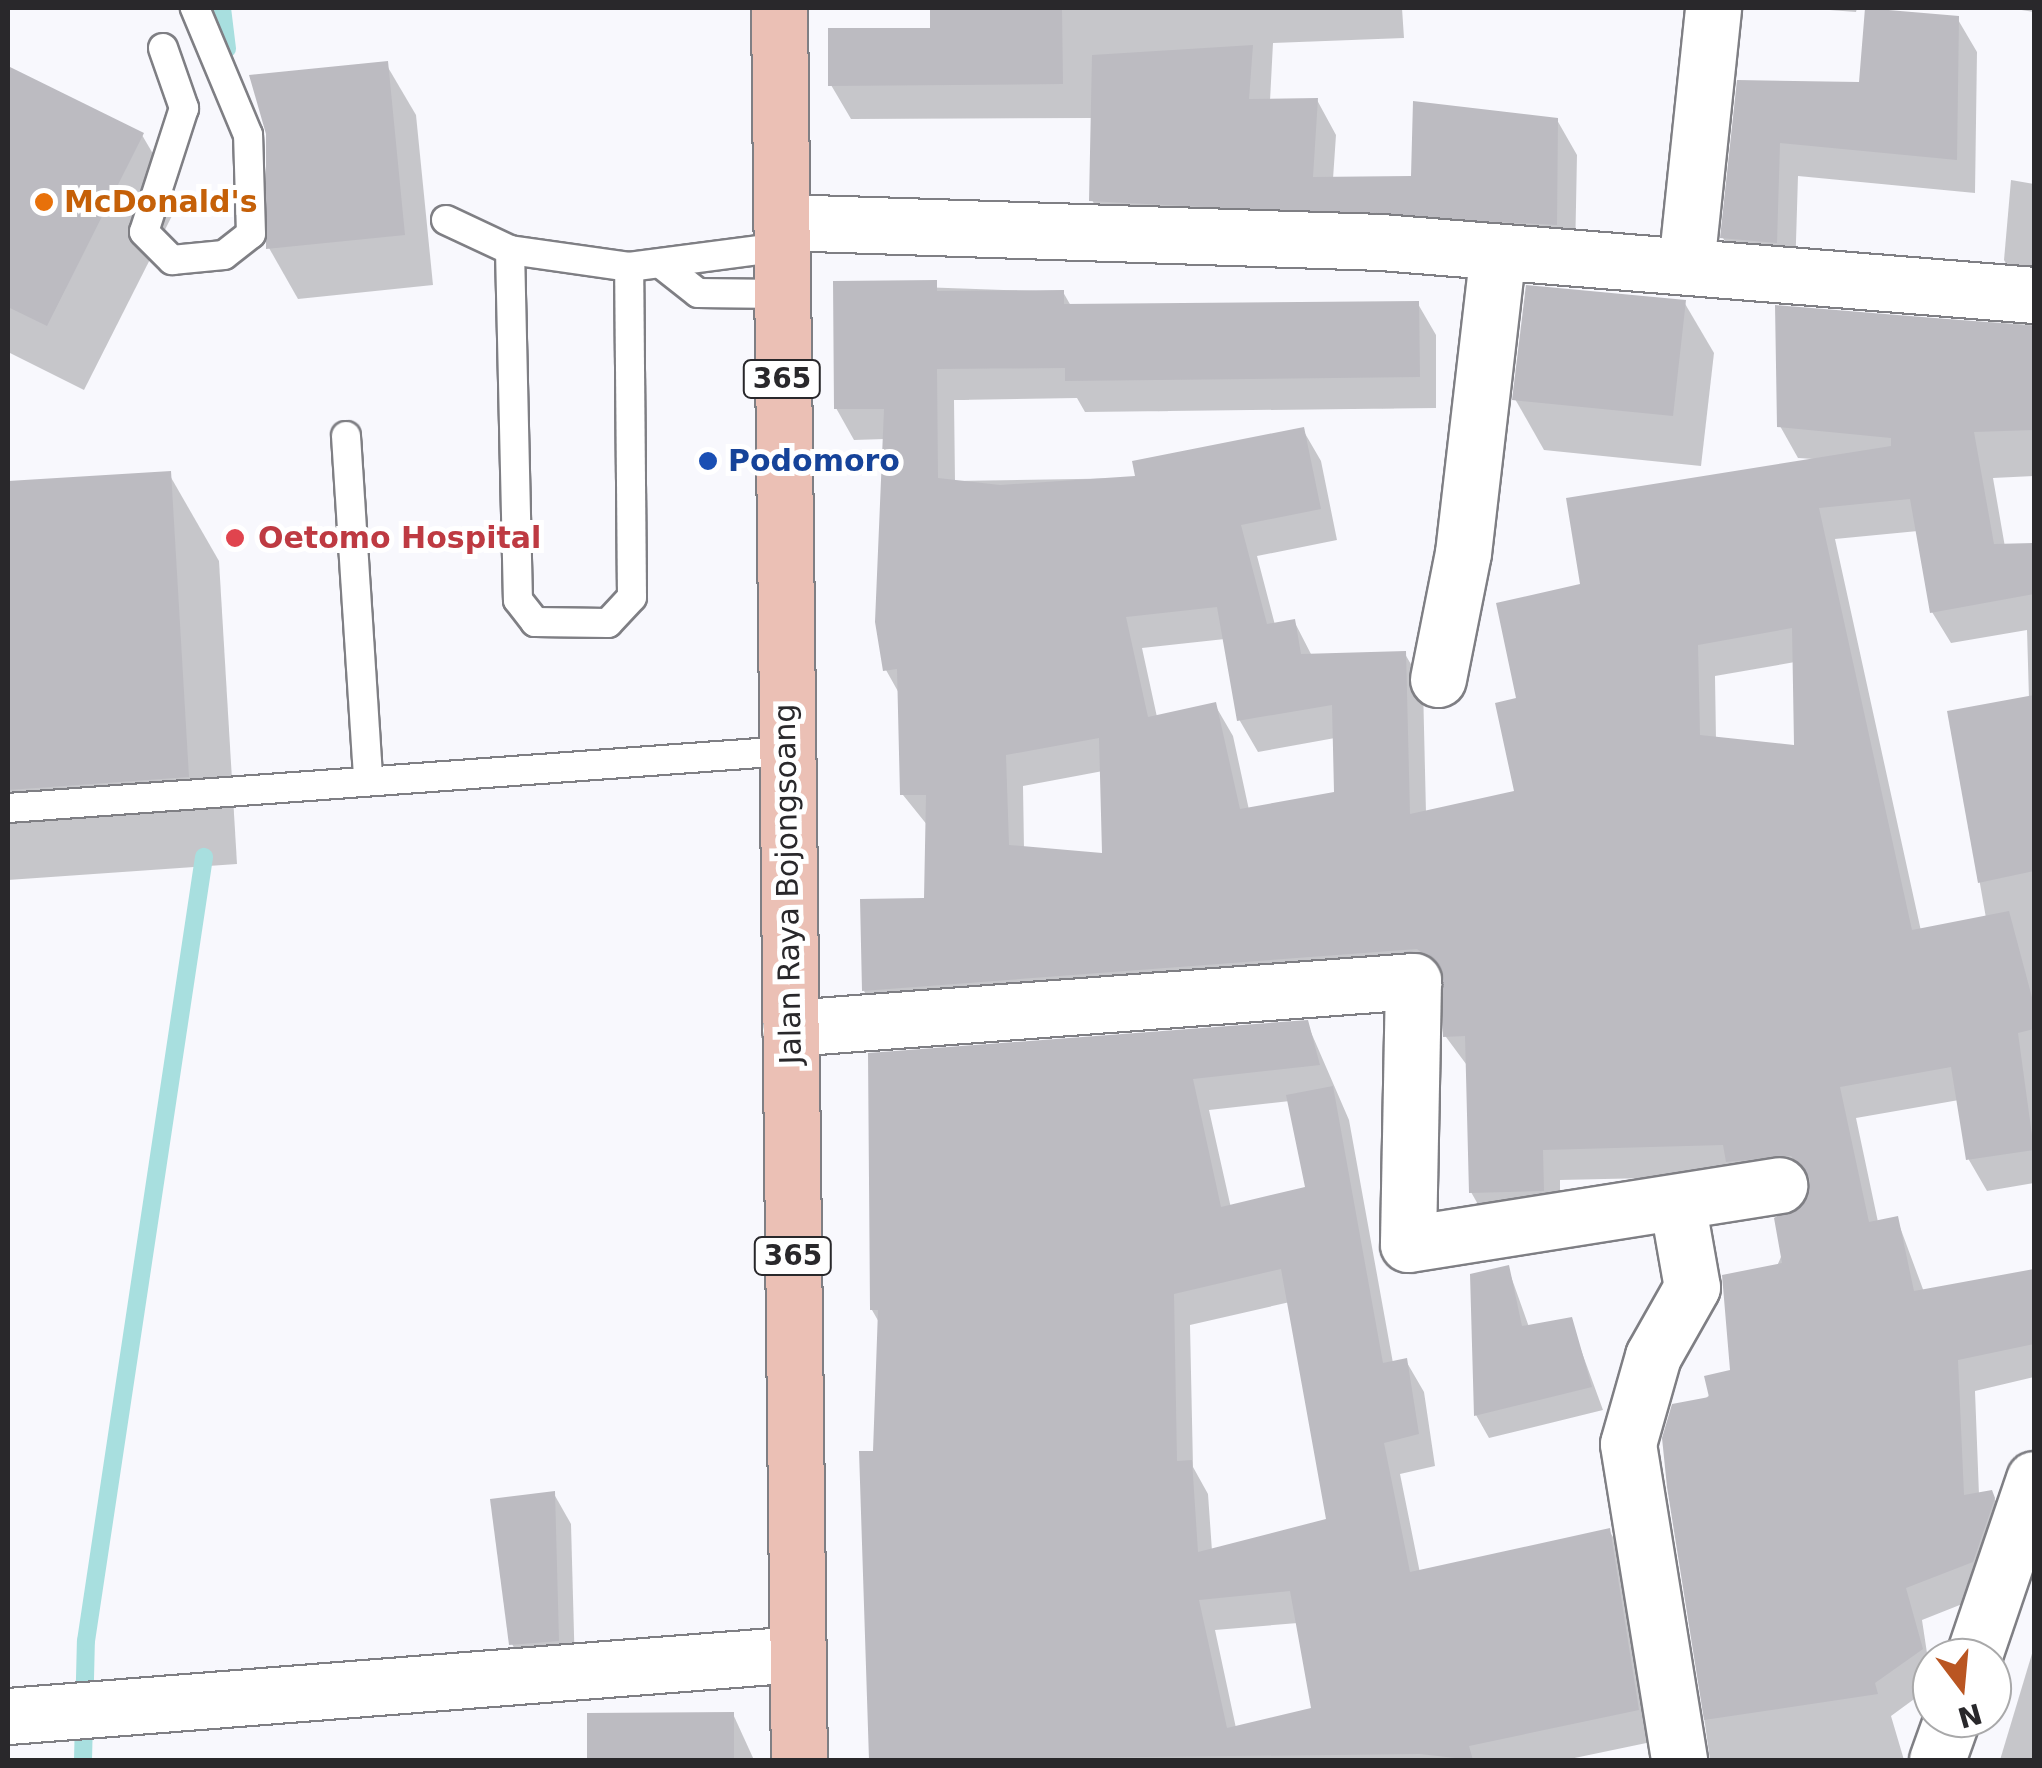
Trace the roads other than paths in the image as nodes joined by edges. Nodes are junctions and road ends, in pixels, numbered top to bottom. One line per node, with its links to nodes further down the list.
1 (196, 8): 4 (lane)
2 (779, 8): 8 (main road, Jalan Raya Bojongsoang / 365)
3 (1713, 8): 9 (street)
4 (163, 48)
5 (446, 220): 6 (lane)
6 (510, 250): 10 (lane); 10 (lane)
7 (1498, 252): 8 (street); 9 (street); 14 (street)
8 (782, 254): 11 (lane); 11 (lane); 15 (main road, Jalan Raya Bojongsoang / 365)
9 (1686, 266): 12 (street)
10 (629, 267): 11 (lane)
11 (664, 267)
12 (2034, 295)
13 (346, 436): 16 (lane)
14 (1438, 679)
15 (786, 751): 16 (lane); 18 (main road, Jalan Raya Bojongsoang / 365)
16 (368, 780): 17 (lane)
17 (8, 808)
18 (790, 1028): 20 (street); 23 (main road, Jalan Raya Bojongsoang / 365)
19 (1780, 1185): 20 (street)
20 (1677, 1202): 26 (street)
21 (2034, 1479): 22 (street)
22 (1980, 1638)
23 (798, 1654): 24 (street); 25 (main road, Jalan Raya Bojongsoang / 365)
24 (8, 1716)
25 (799, 1760)
26 (1679, 1760)

